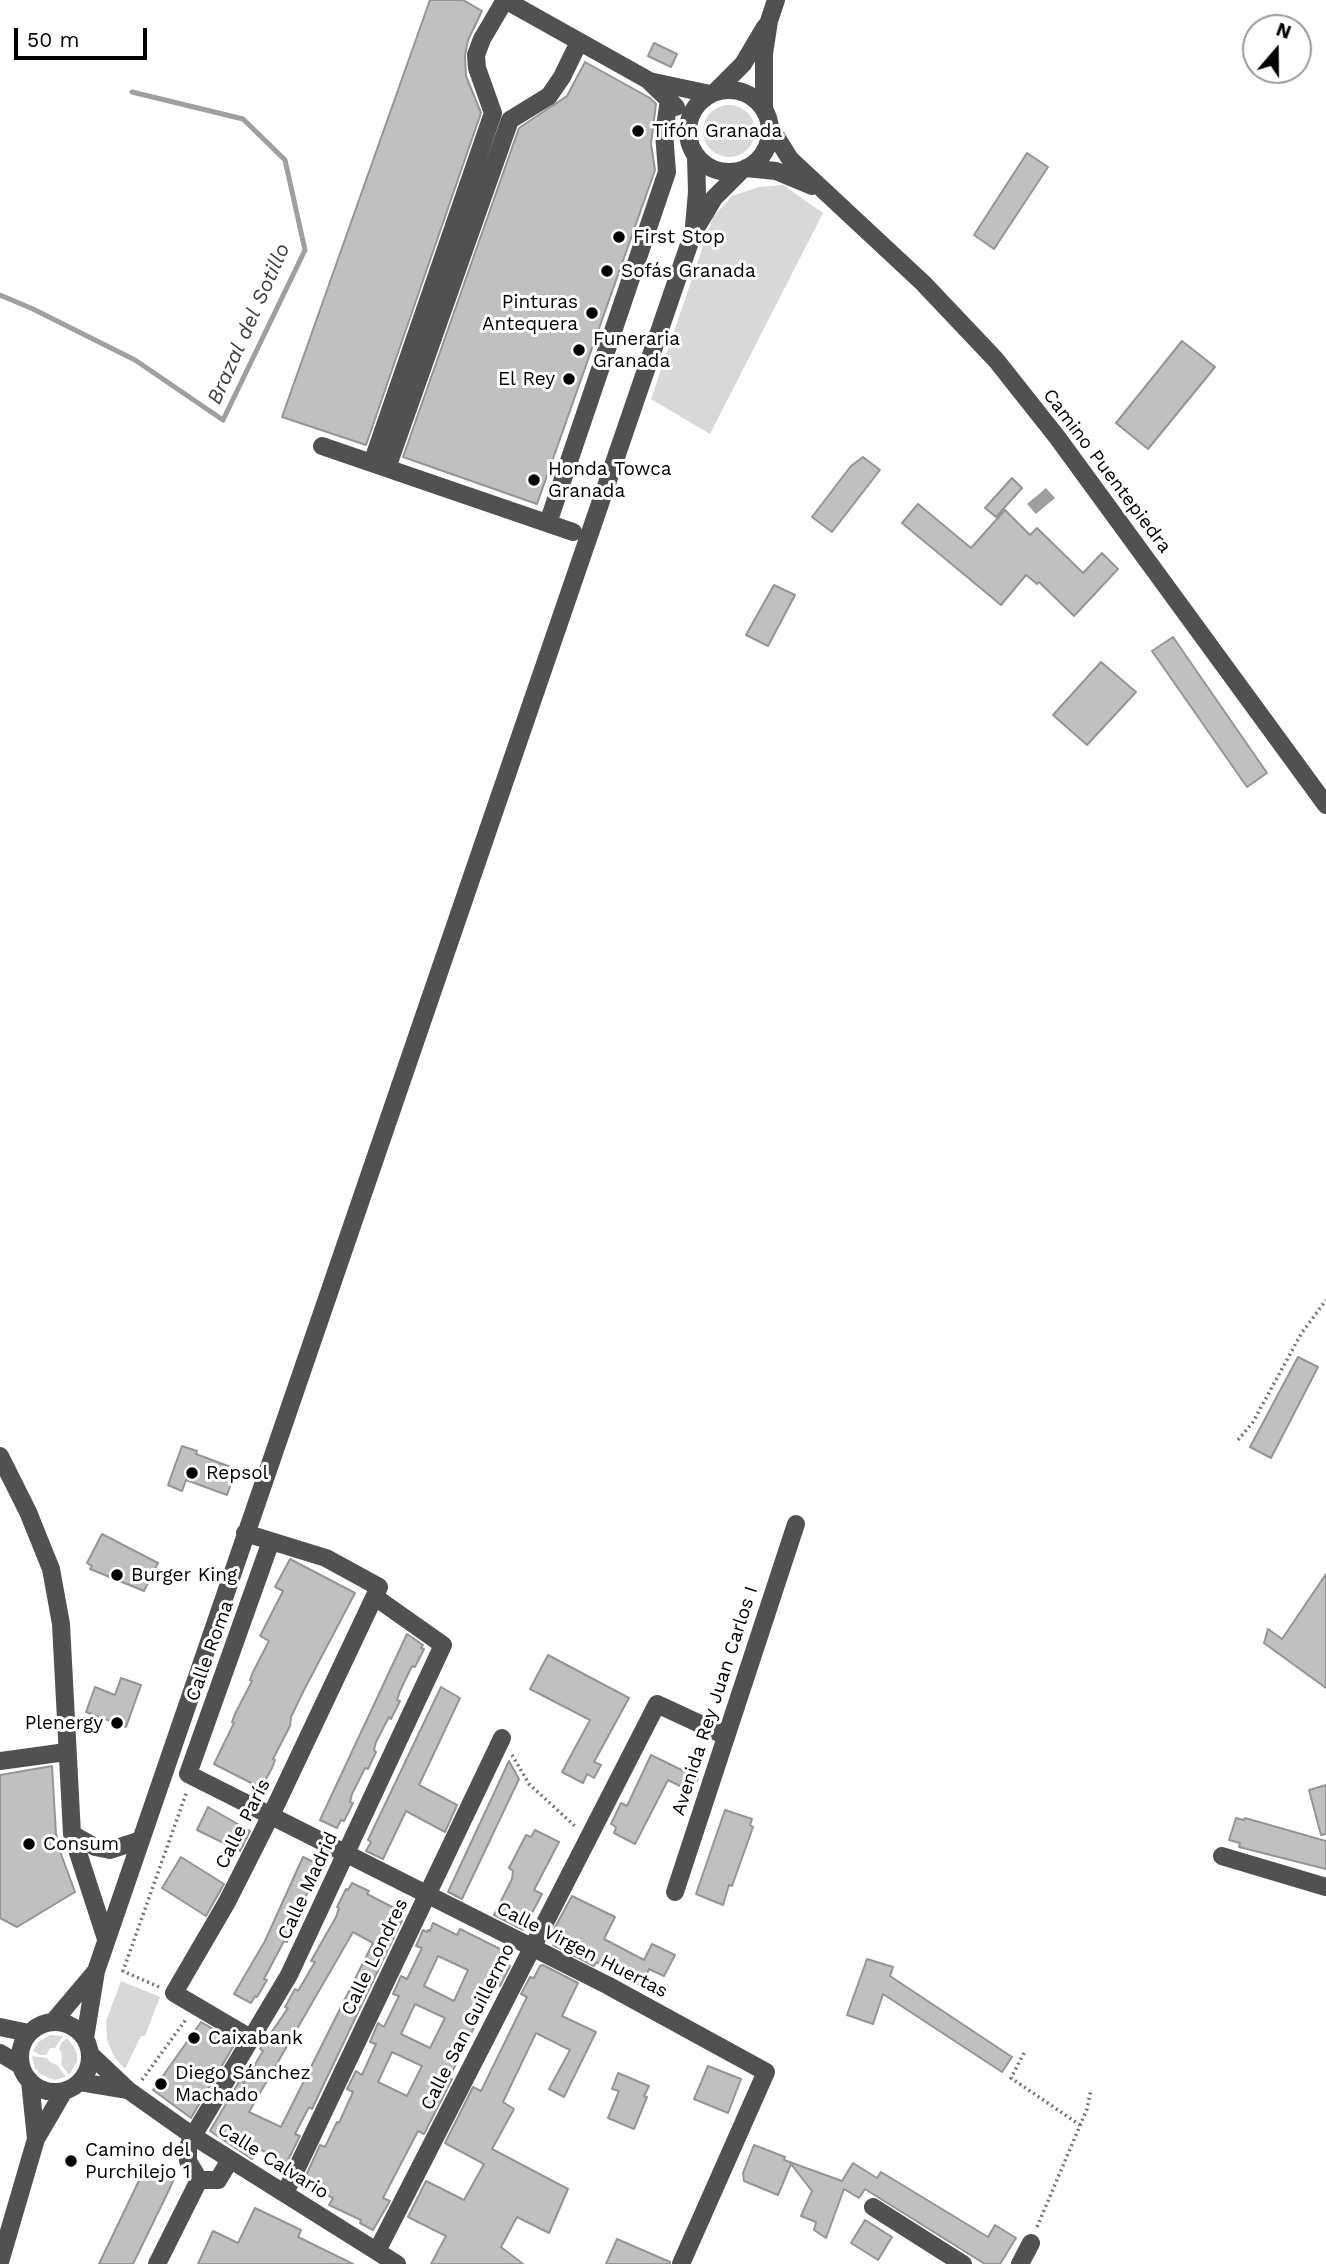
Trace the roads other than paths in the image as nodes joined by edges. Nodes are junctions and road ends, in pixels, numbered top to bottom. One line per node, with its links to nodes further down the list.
1 (505, 0): 4 (street); 16 (street)
2 (776, 0): 3 (street)
3 (769, 21): 6 (street); 8 (street)
4 (579, 42): 5 (street); 16 (street)
5 (648, 80): 6 (street); 7 (street)
6 (712, 93): 8 (street); 9 (street)
7 (669, 100): 9 (street); 17 (street)
8 (764, 109): 10 (street)
9 (689, 119): 11 (street)
10 (770, 127): 12 (street); 13 (street, Camino Puentepiedra)
11 (696, 156): 12 (street); 14 (street)
12 (743, 169): 13 (street, Camino Puentepiedra); 14 (street)
13 (822, 190): 19 (street, Camino Puentepiedra)
14 (693, 233): 22 (street)
15 (322, 446): 16 (street)
16 (380, 466): 17 (street)
17 (548, 523): 18 (street)
18 (573, 532)
19 (1326, 805)
20 (0, 1456): 29 (street)
21 (796, 1524): 27 (street, Avenida Rey Juan Carlos I)
22 (245, 1533): 23 (street); 24 (street)
23 (271, 1541): 25 (street); 26 (street, Calle Roma)
24 (228, 1585): 26 (street); 34 (street)
25 (377, 1592): 32 (street, Calle París); 35 (street, Calle Madrid)
26 (253, 1594): 31 (street, Calle Roma)
27 (726, 1736): 38 (street, Avenida Rey Juan Carlos I); 41 (street, Calle San Guillermo)
28 (502, 1738): 39 (street, Calle Londres)
29 (66, 1752): 30 (street); 33 (street)
30 (0, 1761)
31 (190, 1775): 32 (street, Calle Virgen Huertas)
32 (271, 1816): 35 (street, Calle Virgen Huertas); 46 (street, Calle París)
33 (72, 1833): 34 (street); 40 (street)
34 (141, 1840): 40 (street)
35 (346, 1853): 39 (street, Calle Virgen Huertas); 46 (street, Calle Madrid)
36 (1222, 1856): 37 (street)
37 (1326, 1887)
38 (675, 1892)
39 (429, 1895): 41 (street, Calle Virgen Huertas); 57 (street, Calle Londres)
40 (107, 1940): 42 (street)
41 (532, 1947): 60 (street, Calle San Guillermo); 64 (street, Calle Virgen Huertas)
42 (96, 1971): 43 (street); 47 (street)
43 (53, 2022): 45 (street); 47 (street)
44 (0, 2027): 45 (street)
45 (29, 2033): 49 (street)
46 (252, 2039): 53 (street, Calle Madrid)
47 (87, 2046): 51 (street); 52 (street, Calle Calvario)
48 (0, 2053): 49 (street)
49 (20, 2065): 50 (street)
50 (30, 2081): 51 (street); 54 (street)
51 (72, 2086): 52 (street, Calle Calvario); 54 (street)
52 (131, 2092): 53 (street, Calle Calvario)
53 (193, 2136): 55 (street, Calle Calvario); 56 (street)
54 (36, 2139): 61 (street)
55 (230, 2161): 56 (street); 57 (street, Calle Calvario)
56 (199, 2180): 62 (street)
57 (285, 2193): 60 (street, Calle Calvario)
58 (873, 2207): 65 (street)
59 (1031, 2243): 66 (street)
60 (377, 2251): 63 (street, Calle Calvario)
61 (0, 2262)
62 (157, 2264)
63 (397, 2264)
64 (681, 2264)
65 (963, 2264)
66 (1020, 2264)

